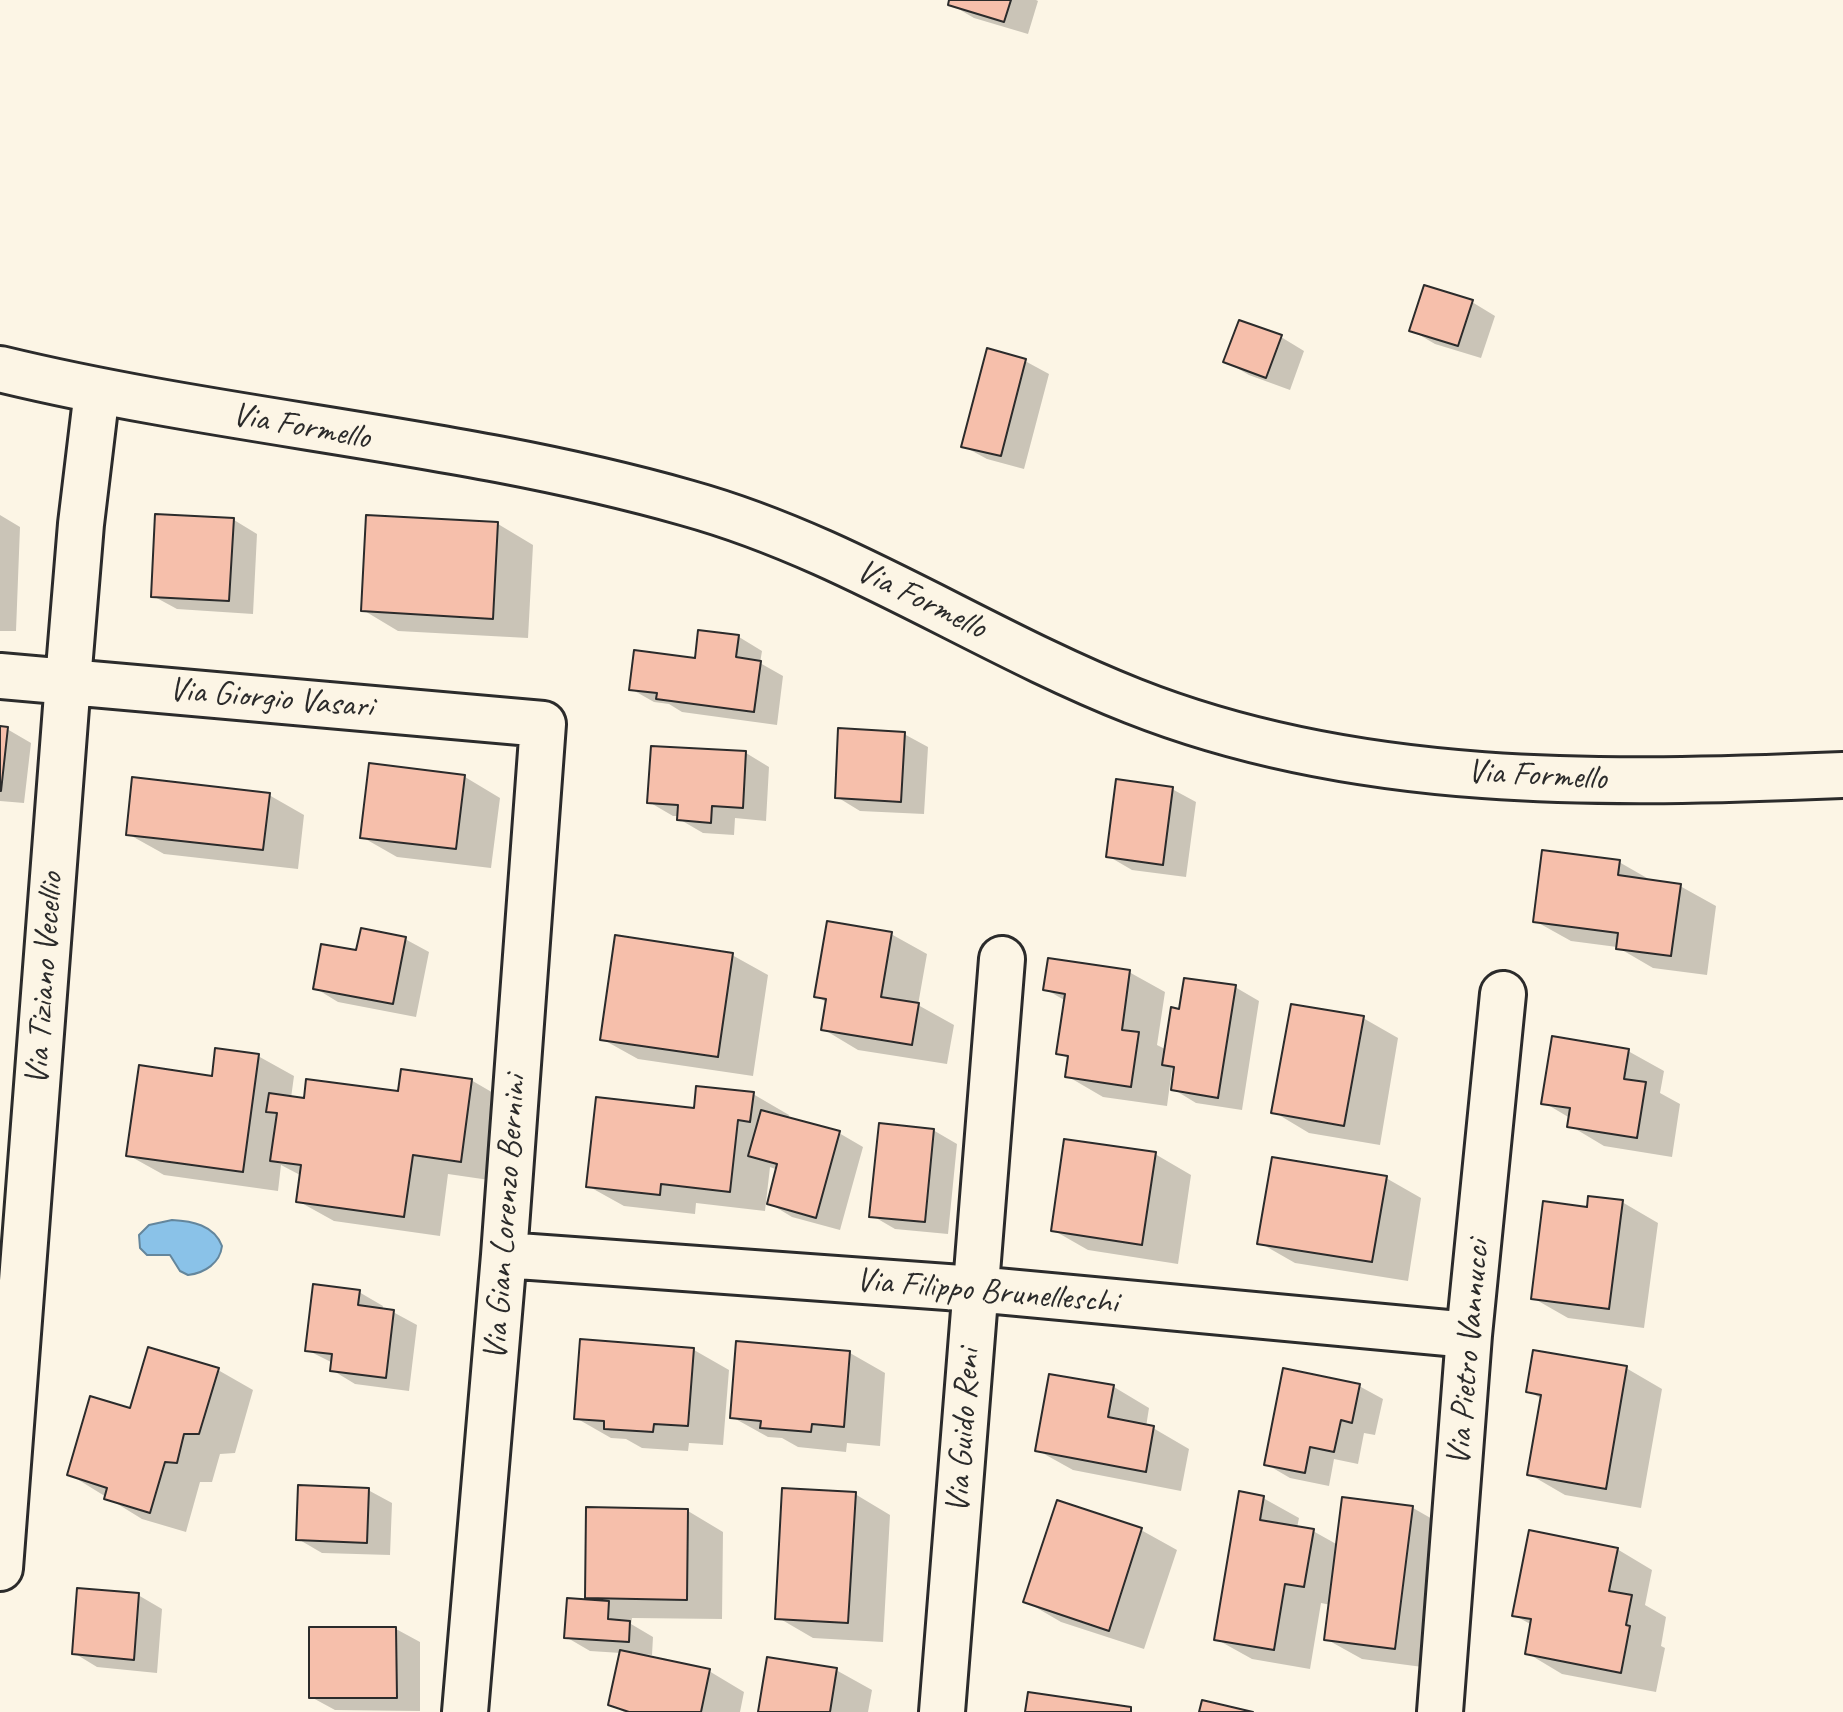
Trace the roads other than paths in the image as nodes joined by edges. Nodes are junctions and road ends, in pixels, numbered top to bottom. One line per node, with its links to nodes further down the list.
1 (0, 369): 2 (street, Via Formello)
2 (97, 391): 4 (street, Via Tiziano Vecellio); 6 (street, Via Formello)
3 (0, 676): 4 (street, Via Giorgio Vasari)
4 (68, 681): 5 (street, Via Giorgio Vasari); 12 (street, Via Tiziano Vecellio)
5 (543, 724): 9 (street, Via Gian Lorenzo Bernini)
6 (1843, 775)
7 (1002, 959): 10 (street, Via Guido Reni)
8 (1503, 994): 11 (street, Via Pietro Vannucci)
9 (504, 1255): 10 (street, Via Filippo Brunelleschi); 13 (street, Via Gian Lorenzo Bernini)
10 (975, 1289): 11 (street, Via Filippo Brunelleschi); 14 (street, Via Guido Reni)
11 (1469, 1335): 15 (street, Via Pietro Vannucci)
12 (0, 1568)
13 (465, 1712)
14 (942, 1712)
15 (1440, 1712)

